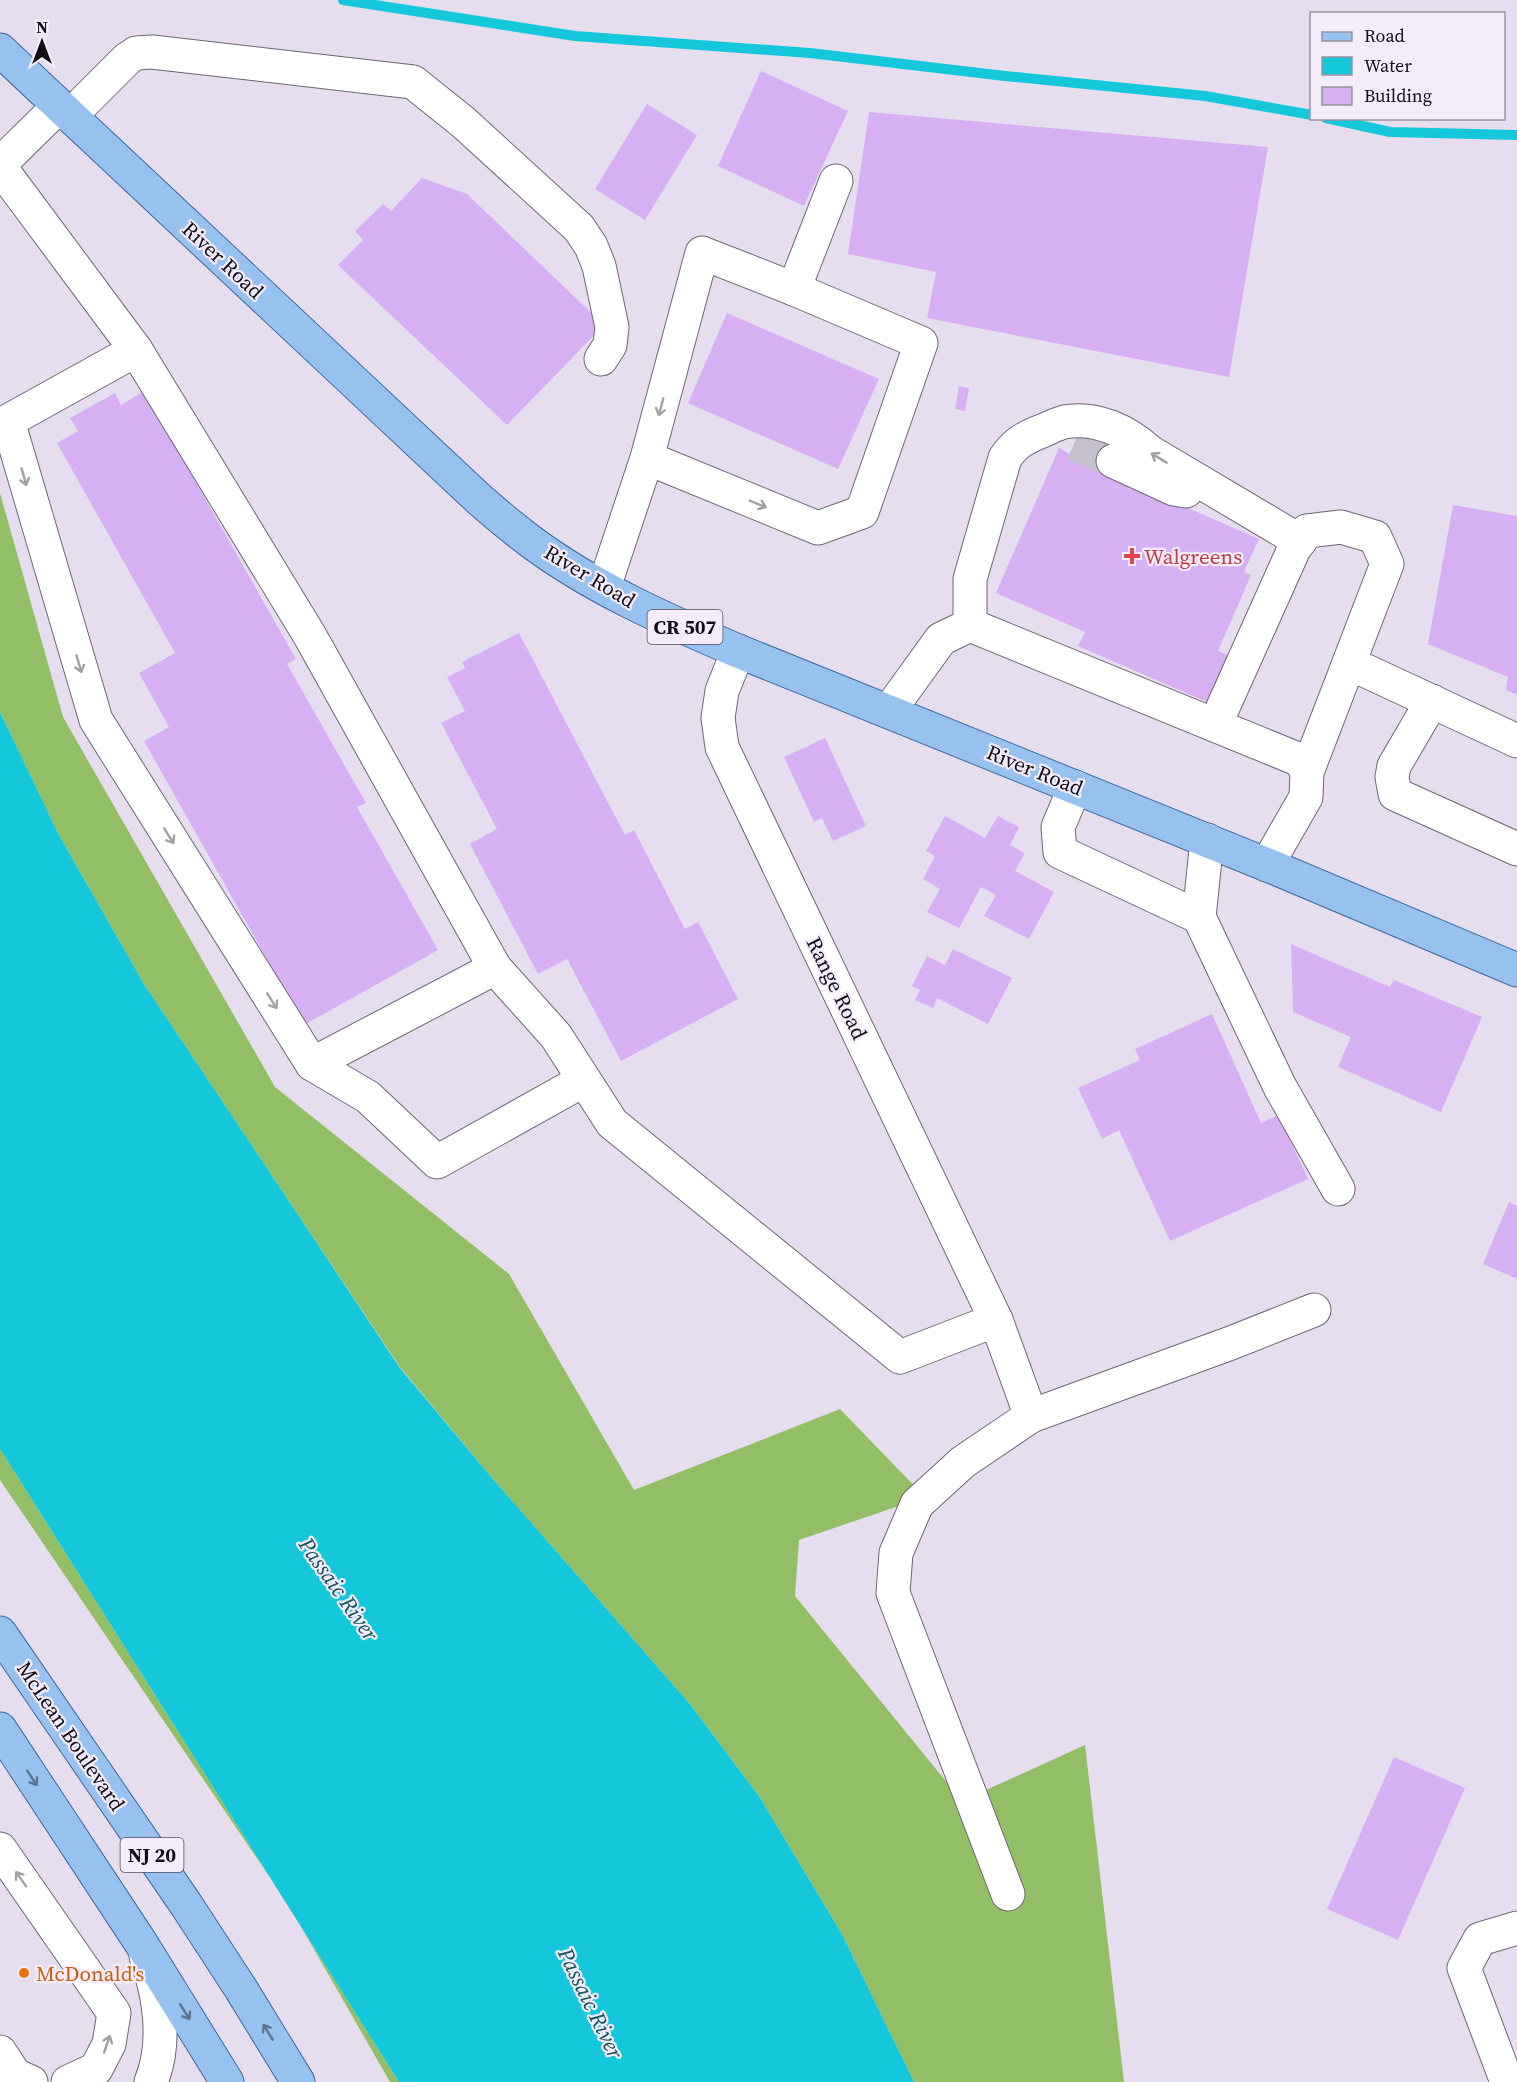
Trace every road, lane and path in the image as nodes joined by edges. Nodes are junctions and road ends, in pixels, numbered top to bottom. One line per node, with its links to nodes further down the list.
1 (0, 50): 2 (main road, River Road / CR 507)
2 (65, 111): 3 (street); 7 (street); 14 (main road, River Road / CR 507)
3 (0, 166): 6 (street)
4 (836, 181): 5 (street)
5 (794, 289): 10 (street, one-way to 10); 10 (street, one-way to 5)
6 (136, 350): 28 (street); 30 (street, one-way to 30)
7 (601, 359)
8 (1035, 434): 9 (street); 12 (street, one-way to 8); 15 (street)
9 (1074, 444)
10 (647, 458): 14 (street)
11 (1113, 461): 12 (street)
12 (1226, 498): 13 (street)
13 (1300, 542): 17 (street); 20 (street)
14 (604, 587): 16 (main road, River Road / CR 507)
15 (970, 625): 19 (street); 20 (street)
16 (738, 651): 19 (main road, River Road / CR 507); 34 (street, Range Road)
17 (1349, 663): 18 (street); 22 (street)
18 (1432, 701): 21 (street); 25 (street)
19 (889, 711): 23 (main road, River Road / CR 507)
20 (1215, 725): 22 (street)
21 (1517, 741)
22 (1307, 772): 26 (street)
23 (1075, 787): 24 (main road, River Road / CR 507); 27 (street)
24 (1207, 840): 26 (main road, River Road / CR 507); 27 (street)
25 (1517, 849)
26 (1268, 865): 29 (main road, River Road / CR 507)
27 (1199, 917): 32 (street)
28 (495, 968): 30 (street); 31 (street)
29 (1517, 970)
30 (312, 1064): 31 (street)
31 (584, 1080): 34 (street)
32 (1338, 1189)
33 (1314, 1310): 35 (street)
34 (996, 1320): 35 (street, Range Road)
35 (1030, 1416): 39 (street)
36 (0, 1633): 47 (main road, McLean Boulevard / NJ 20, one-way to 36)
37 (0, 1729): 41 (main road, NJ 20, one-way to 41)
38 (0, 1849): 44 (street, one-way to 38)
39 (1008, 1894)
40 (1517, 1928): 48 (street)
41 (141, 1943): 45 (street); 46 (main road, NJ 20, one-way to 46)
42 (0, 2052): 43 (street)
43 (31, 2082)
44 (68, 2082)
45 (151, 2082)
46 (227, 2082)
47 (298, 2082)
48 (1507, 2082)

